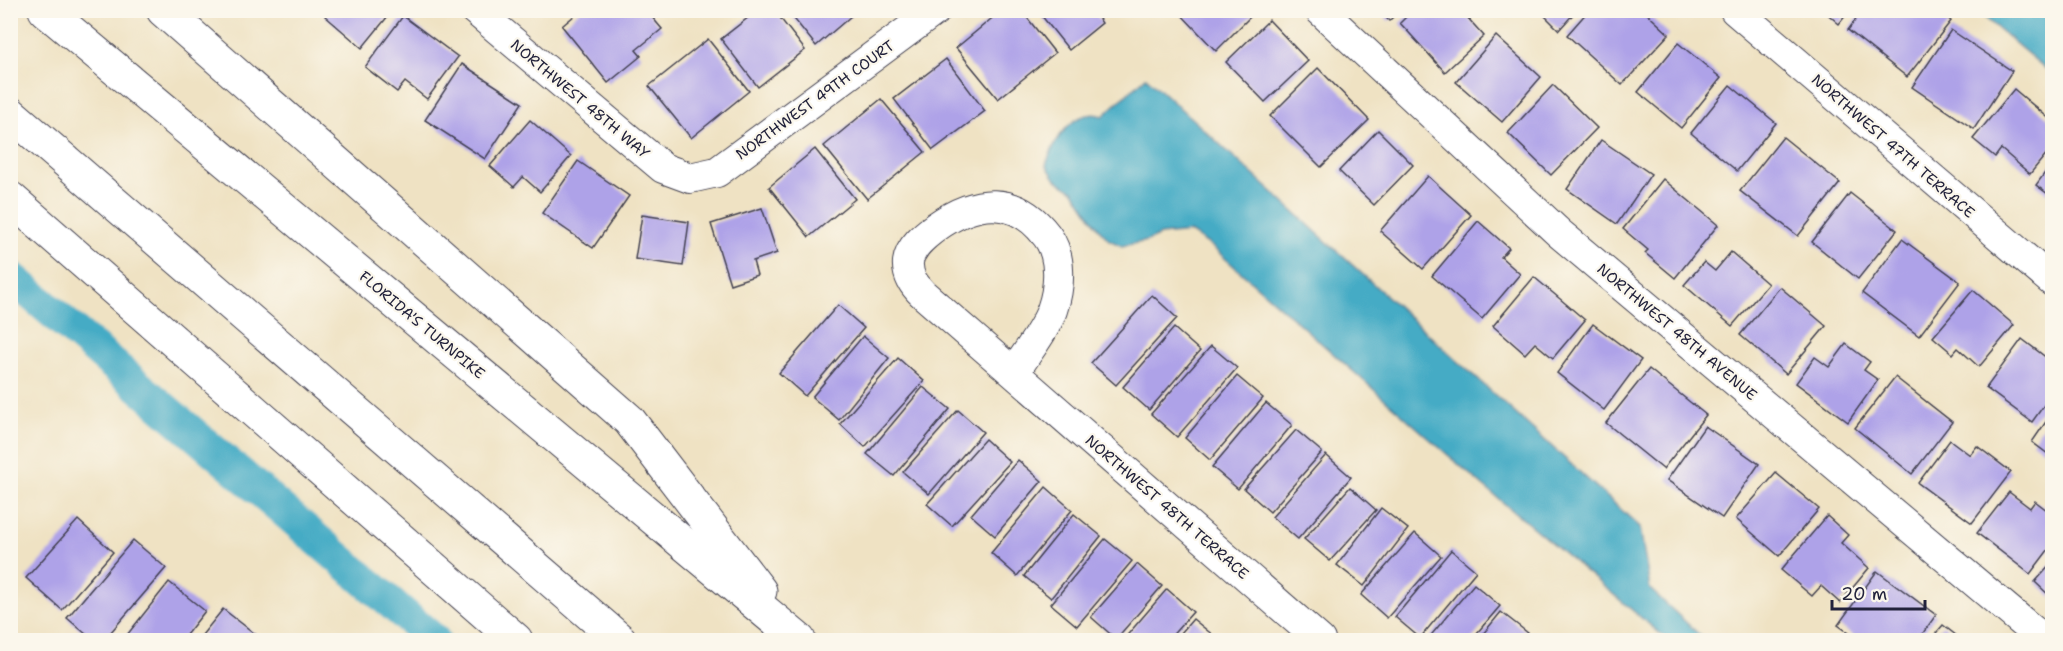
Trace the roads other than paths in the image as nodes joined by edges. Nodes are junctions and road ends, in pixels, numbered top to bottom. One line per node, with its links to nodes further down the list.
1 (45, 10): 12 (highway, FLORIDA'S TURNPIKE)
2 (163, 10): 12 (highway)
3 (936, 10): 8 (street, NORTHWEST 49TH COURT)
4 (1320, 10): 16 (street, NORTHWEST 48TH AVENUE)
5 (1735, 10): 10 (street, NORTHWEST 47TH TERRACE)
6 (491, 15): 8 (street, NORTHWEST 48TH WAY)
7 (10, 113): 14 (highway)
8 (690, 178)
9 (10, 198): 13 (highway)
10 (2052, 281)
11 (1014, 373): 11 (street, NORTHWEST 48TH TERRACE); 15 (street, NORTHWEST 48TH TERRACE)
12 (797, 639)
13 (516, 640)
14 (620, 640)
15 (1320, 640)
16 (2044, 640)

